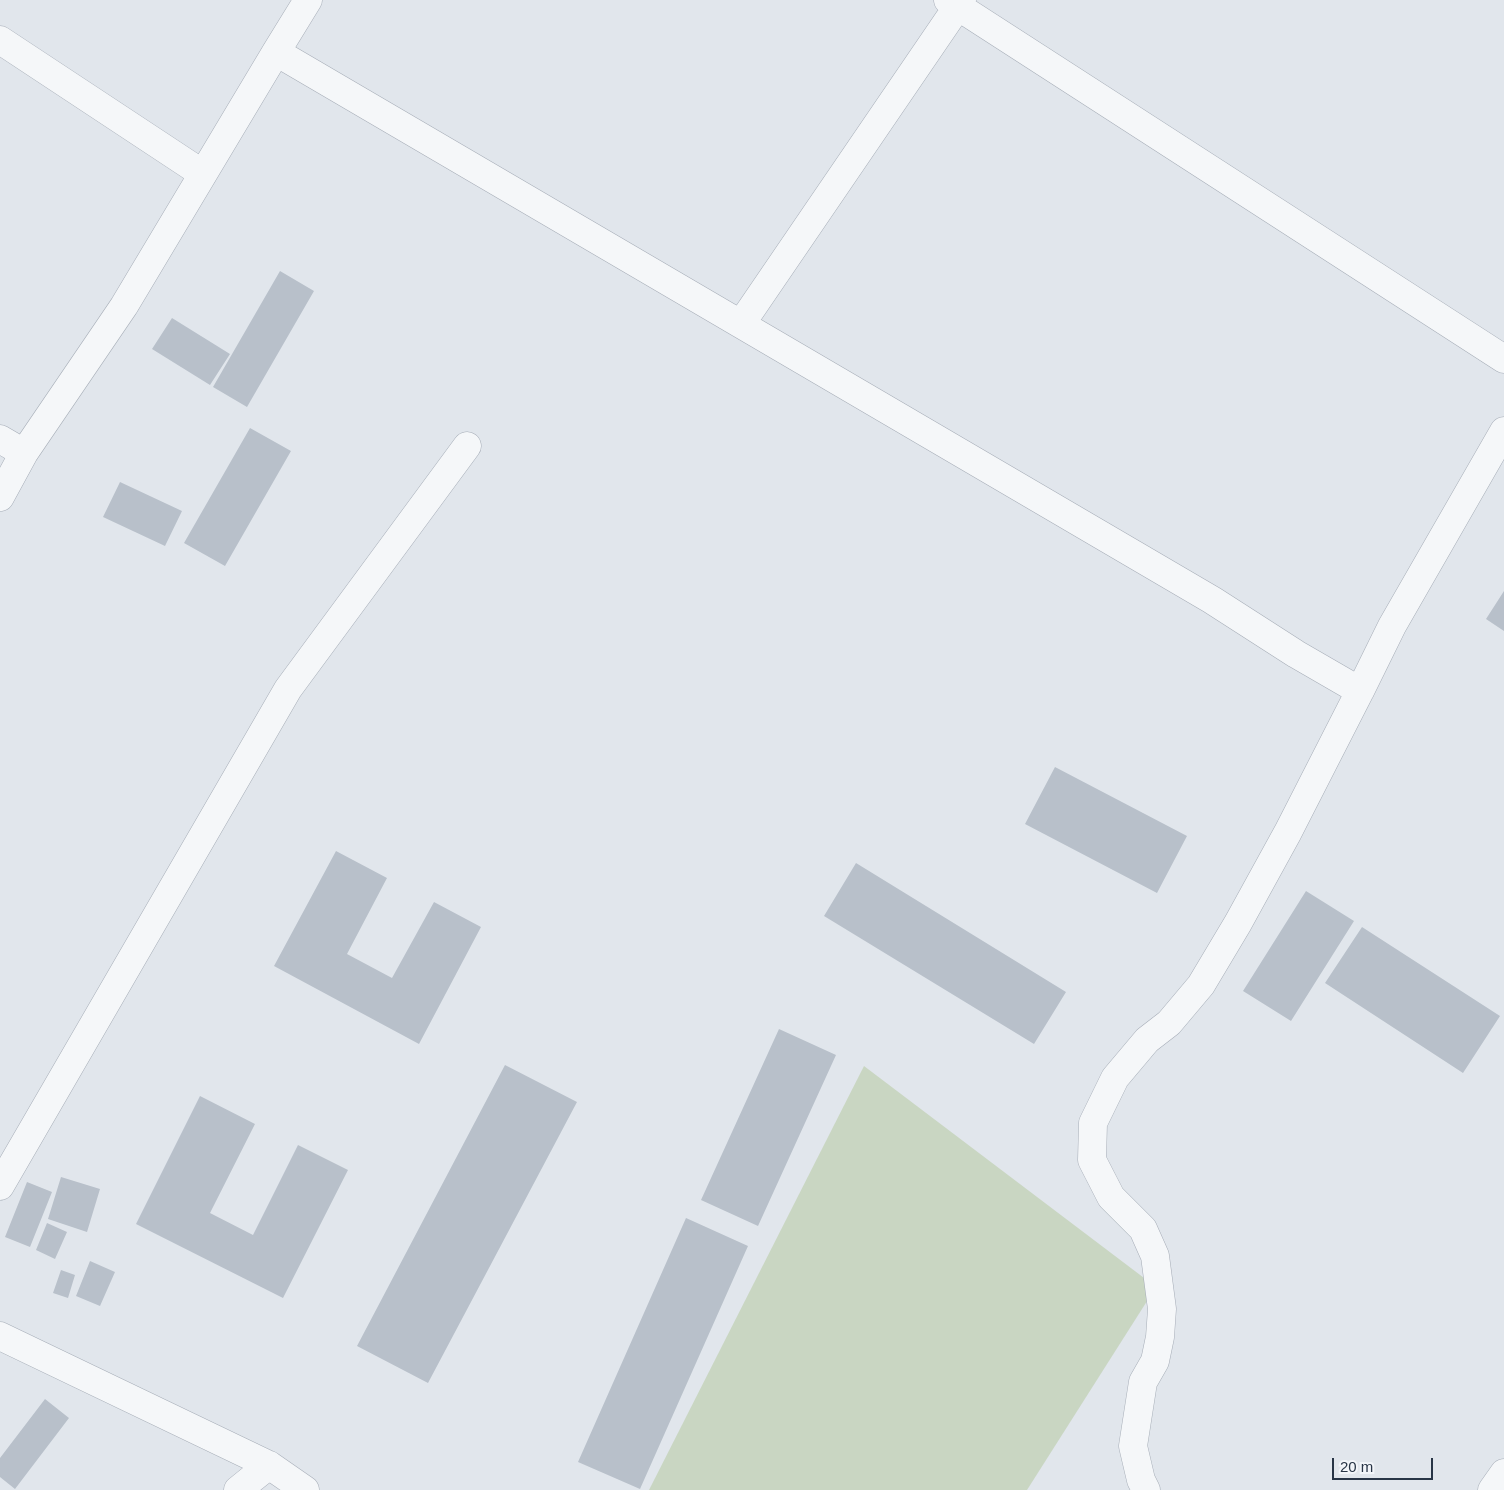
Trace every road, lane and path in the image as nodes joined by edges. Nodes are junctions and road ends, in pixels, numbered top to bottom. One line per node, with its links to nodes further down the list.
1 (308, 0): 4 (street)
2 (956, 2): 6 (street); 7 (street)
3 (0, 40): 5 (street)
4 (276, 52): 5 (street); 6 (street)
5 (203, 174): 11 (street)
6 (741, 324): 13 (street)
7 (1504, 359)
8 (1504, 431): 13 (street)
9 (0, 439): 11 (street)
10 (467, 446): 14 (street)
11 (24, 453): 12 (street)
12 (0, 497)
13 (1360, 691): 20 (street)
14 (0, 1186)
15 (0, 1336): 16 (street)
16 (269, 1465): 18 (street); 19 (street)
17 (1504, 1473): 21 (street)
18 (238, 1490)
19 (305, 1490)
20 (1146, 1490)
21 (1492, 1490)

